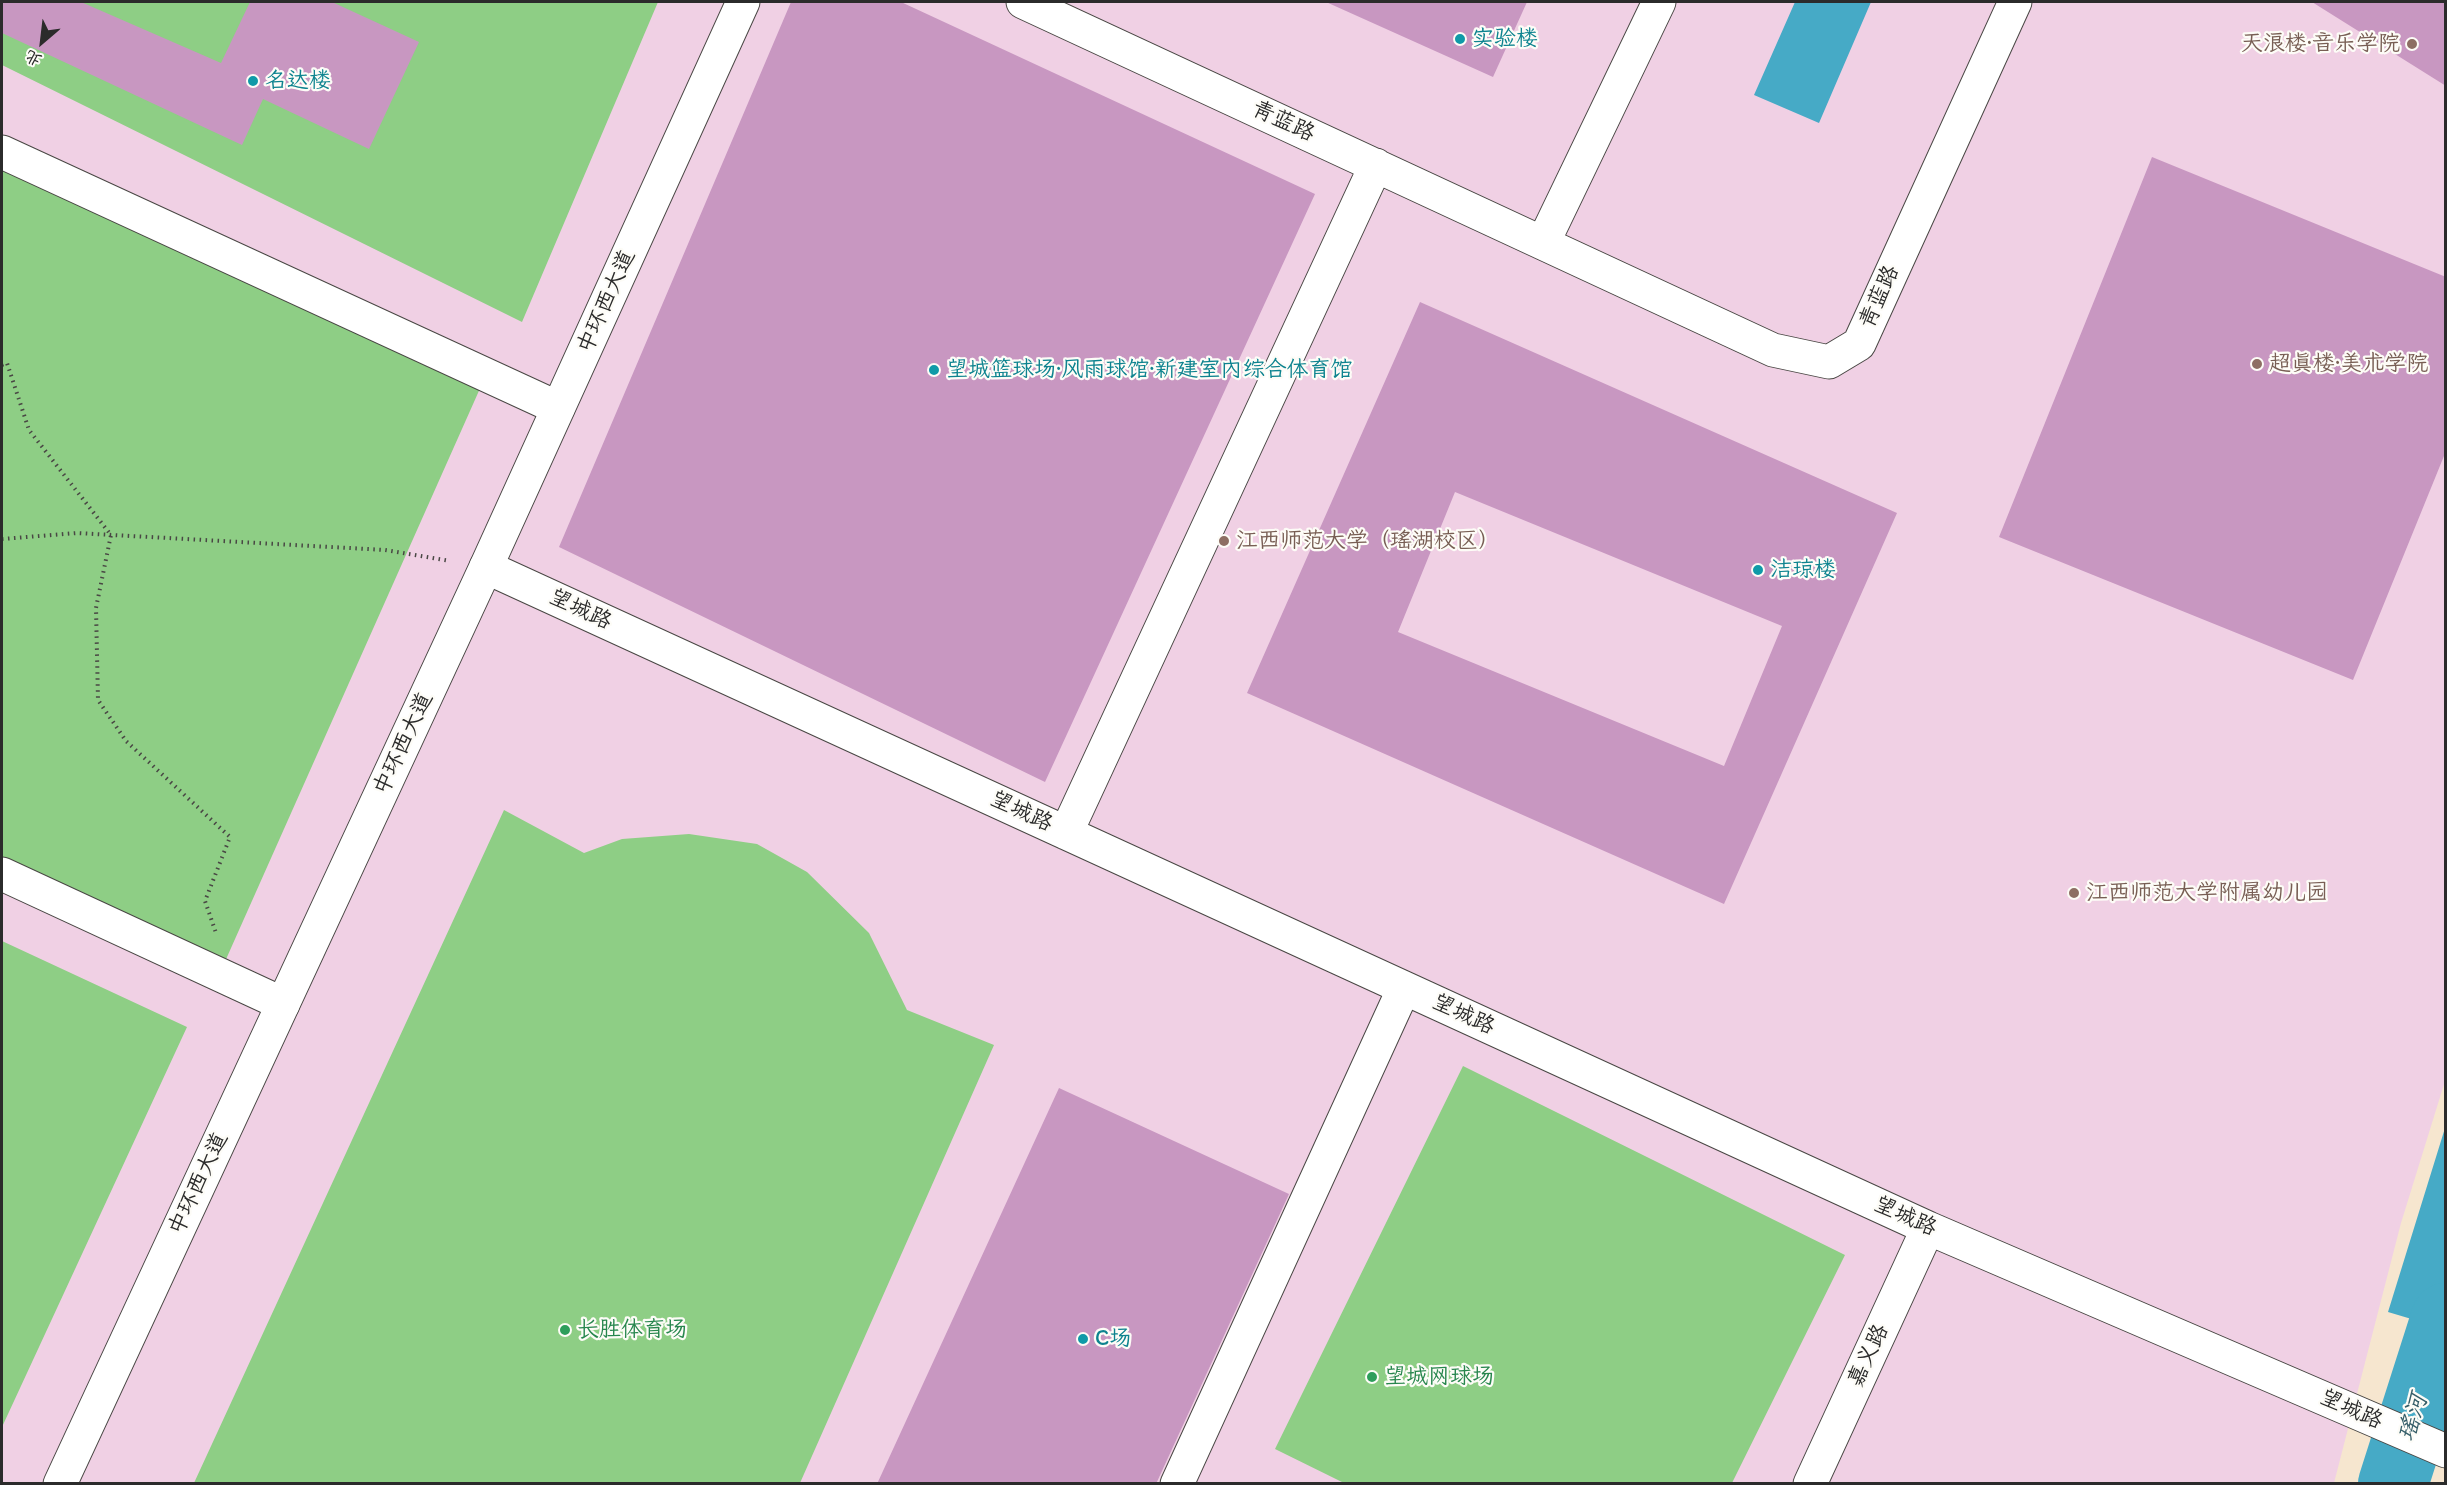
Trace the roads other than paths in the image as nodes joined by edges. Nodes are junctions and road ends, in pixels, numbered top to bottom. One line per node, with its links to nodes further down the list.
1 (743, 2): 8 (street, 中环西大道)
2 (1023, 2): 6 (street, 青蓝路)
3 (1659, 2): 7 (street)
4 (2015, 2): 7 (street, 青蓝路)
5 (2, 152): 8 (street)
6 (1376, 165): 7 (street, 青蓝路); 10 (street)
7 (1544, 243)
8 (558, 408): 9 (street, 中环西大道)
9 (486, 567): 10 (street, 望城路); 13 (street, 中环西大道)
10 (1066, 833): 12 (street, 望城路)
11 (2, 874): 13 (street)
12 (1404, 987): 14 (street, 望城路); 17 (street)
13 (283, 1004): 16 (street, 中环西大道)
14 (1928, 1228): 15 (street, 望城路); 18 (street, 嘉义路)
15 (2445, 1451)
16 (60, 1484)
17 (1178, 1484)
18 (1810, 1484)

